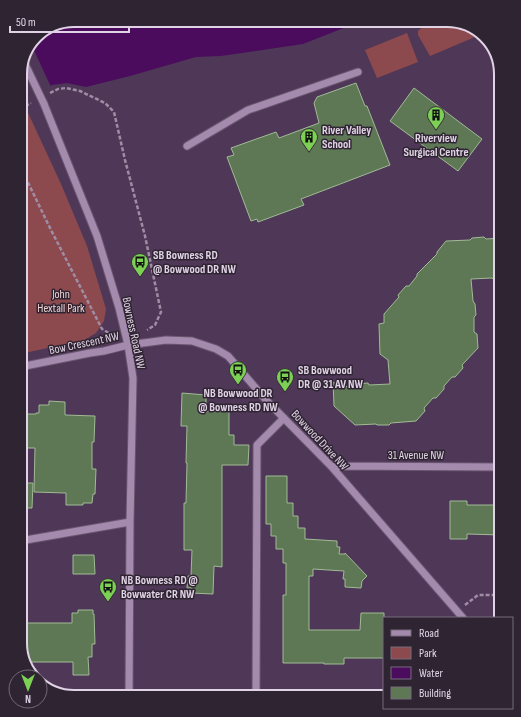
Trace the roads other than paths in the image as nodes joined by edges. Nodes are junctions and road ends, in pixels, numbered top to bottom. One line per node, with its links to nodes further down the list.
1 (27, 69): 4 (street, Bowness Road NW, bridge)
2 (358, 72): 3 (street)
3 (187, 146)
4 (128, 344): 5 (street, Bow Crescent NW); 6 (street, Bowwood Drive NW); 9 (street, Bowness Road NW)
5 (27, 366)
6 (284, 418): 7 (street, Bowwood Drive NW); 13 (street)
7 (331, 466): 8 (street, 31 Avenue NW); 11 (street, Bowwood Drive NW)
8 (494, 467)
9 (130, 522): 10 (street); 12 (street, Bowness Road NW)
10 (27, 540)
11 (462, 617)
12 (129, 690)
13 (256, 690)

